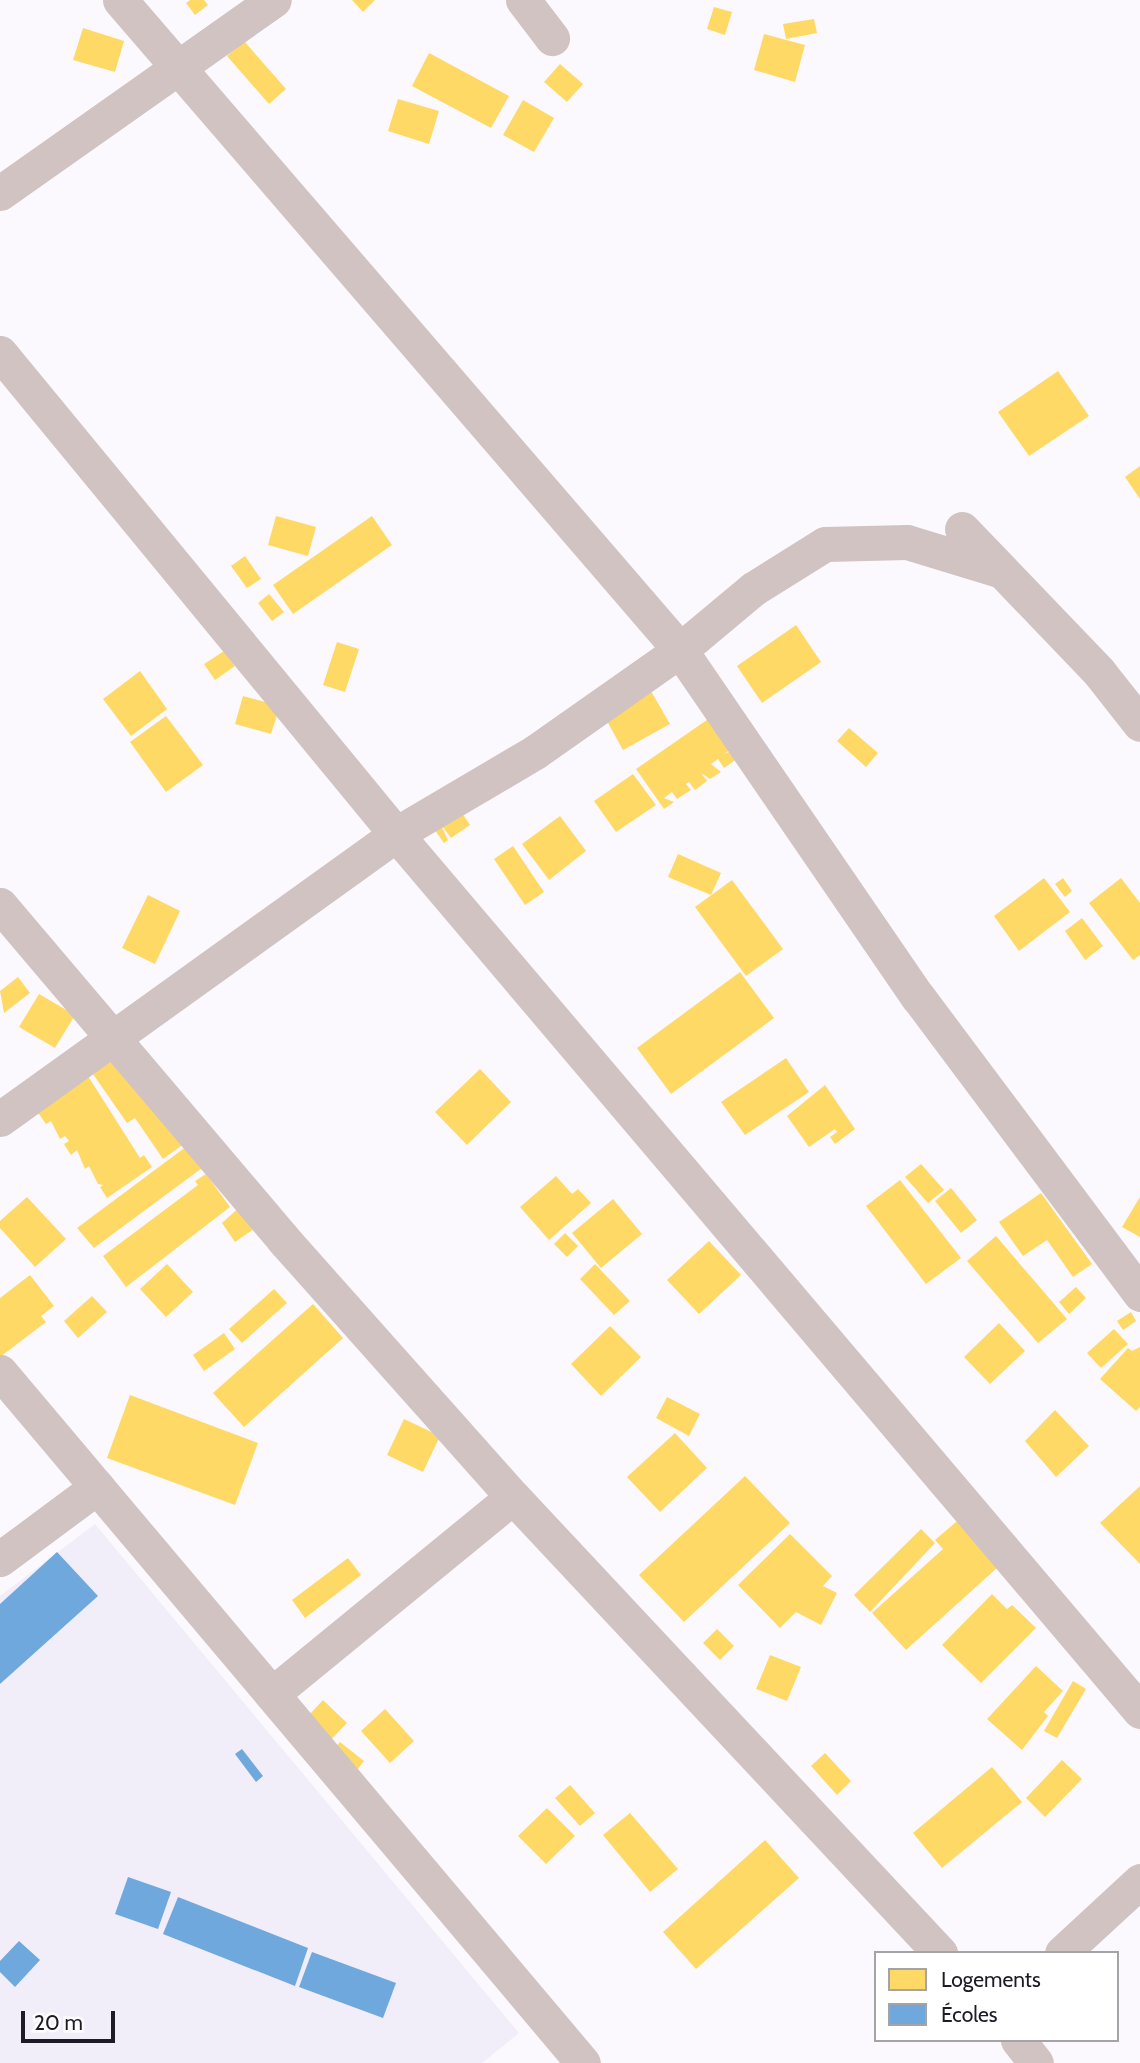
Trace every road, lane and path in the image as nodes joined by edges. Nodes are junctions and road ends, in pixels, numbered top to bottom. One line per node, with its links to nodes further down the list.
1 (120, 0): 5 (street)
2 (274, 0): 5 (street)
3 (523, 0): 4 (street)
4 (552, 38)
5 (177, 64): 6 (street); 10 (street)
6 (0, 193)
7 (0, 353): 12 (street)
8 (962, 529): 9 (street)
9 (999, 570): 10 (street); 11 (street)
10 (680, 650): 12 (street); 16 (street)
11 (1140, 724)
12 (396, 834): 14 (street); 22 (street)
13 (0, 905): 14 (street)
14 (113, 1035): 15 (street); 19 (street)
15 (0, 1119)
16 (1140, 1294)
17 (0, 1372): 18 (street)
18 (97, 1487): 20 (street); 21 (street)
19 (513, 1497): 21 (street); 24 (street)
20 (0, 1559)
21 (272, 1694): 27 (street)
22 (1140, 1711)
23 (1140, 1881): 25 (street)
24 (938, 1951)
25 (1064, 1951)
26 (1019, 2042): 28 (street)
27 (583, 2063)
28 (1035, 2063)

